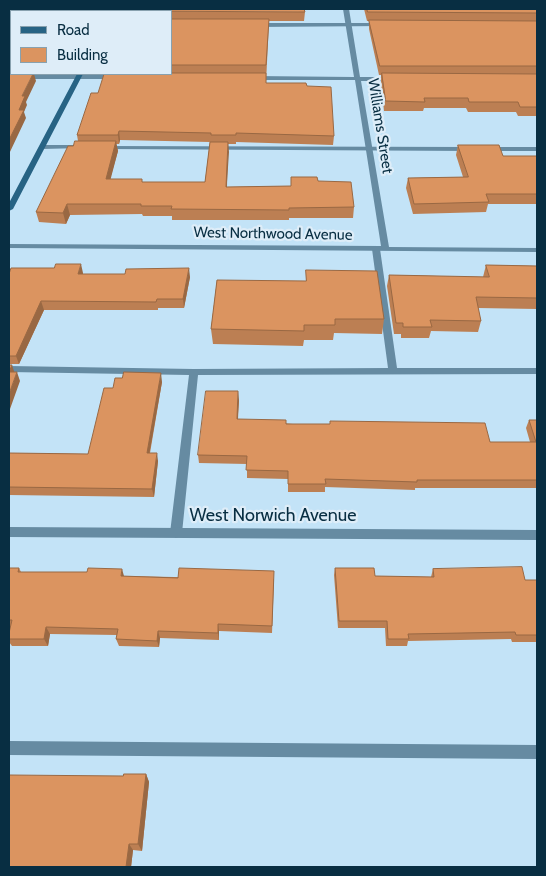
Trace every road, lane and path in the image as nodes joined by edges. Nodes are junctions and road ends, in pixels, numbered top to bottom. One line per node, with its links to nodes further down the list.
1 (346, 9): 3 (street, Williams Street)
2 (244, 25): 3 (street)
3 (349, 25): 4 (street); 9 (street, Williams Street)
4 (388, 25)
5 (79, 75): 6 (street); 7 (street); 11 (street)
6 (9, 77)
7 (126, 77)
8 (249, 78): 9 (street)
9 (358, 78): 10 (street); 14 (street, Williams Street)
10 (399, 79)
11 (42, 147): 12 (street); 16 (street)
12 (87, 147)
13 (96, 147): 14 (street)
14 (369, 148): 15 (street); 18 (street, Williams Street)
15 (537, 149)
16 (9, 210)
17 (9, 246): 18 (street, West Northwood Avenue)
18 (381, 249): 19 (street, West Northwood Avenue); 23 (street, Williams Street)
19 (537, 250)
20 (9, 369): 22 (street)
21 (537, 371): 23 (street)
22 (194, 372): 23 (street); 25 (street)
23 (392, 372)
24 (9, 532): 25 (street, West Norwich Avenue)
25 (176, 533): 26 (street, West Norwich Avenue)
26 (537, 535)
27 (9, 748): 28 (street)
28 (537, 752)

